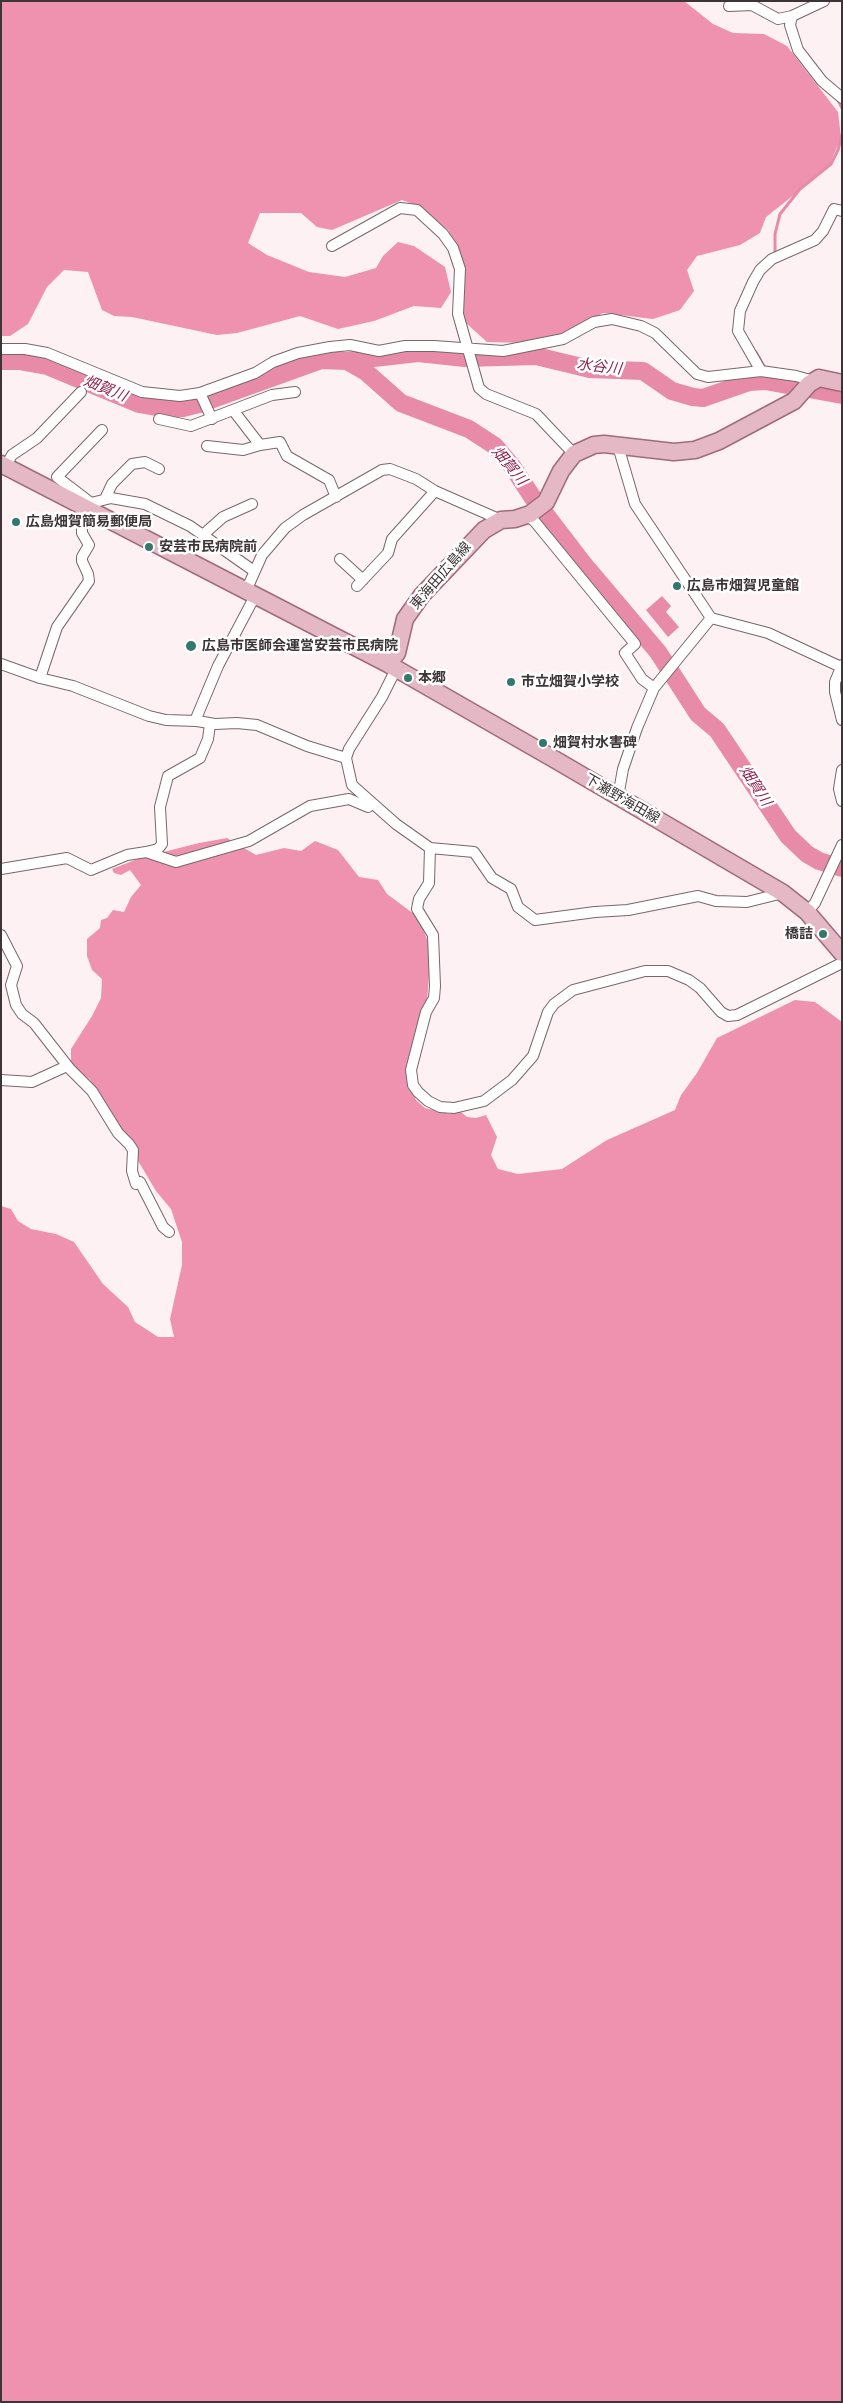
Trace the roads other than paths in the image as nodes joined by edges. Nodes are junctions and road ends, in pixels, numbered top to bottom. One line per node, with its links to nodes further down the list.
1 (824, 1): 3 (street)
2 (729, 6): 3 (street)
3 (792, 16): 4 (street)
4 (842, 98)
5 (842, 211): 9 (street)
6 (332, 246): 8 (street)
7 (1, 349): 14 (street)
8 (470, 352): 9 (street); 14 (street); 22 (street)
9 (761, 371): 11 (street)
10 (842, 383): 11 (main road)
11 (808, 387): 21 (main road)
12 (82, 392): 23 (street)
13 (295, 392): 15 (street)
14 (201, 394): 16 (street)
15 (234, 410): 16 (street); 19 (street)
16 (211, 416): 17 (street)
17 (159, 419)
18 (102, 430): 29 (street)
19 (260, 445): 20 (street); 26 (street)
20 (207, 446)
21 (618, 446): 22 (main road); 36 (street)
22 (574, 454): 30 (main road, 東海田広島線)
23 (4, 469): 29 (main road)
24 (159, 469): 27 (street)
25 (436, 492): 26 (street); 31 (street); 33 (street)
26 (336, 497): 34 (street)
27 (105, 499): 29 (street); 32 (street)
28 (252, 504): 32 (street)
29 (86, 506): 35 (main road); 40 (street)
30 (528, 514): 31 (main road, 東海田広島線); 41 (street)
31 (501, 520): 38 (main road, 東海田広島線)
32 (204, 534): 34 (street)
33 (340, 559)
34 (254, 571): 35 (street)
35 (250, 594): 38 (main road); 43 (street)
36 (711, 618): 39 (street); 41 (street)
37 (1, 664): 40 (street)
38 (392, 666): 45 (street); 47 (main road, 下瀬野海田線)
39 (841, 666): 42 (street)
40 (40, 678): 43 (street)
41 (654, 688): 47 (street)
42 (842, 720)
43 (195, 721): 44 (street)
44 (210, 724): 45 (street); 52 (street)
45 (346, 758): 49 (street)
46 (842, 770): 48 (street)
47 (618, 797): 54 (main road, 下瀬野海田線)
48 (842, 801)
49 (396, 824): 51 (street); 52 (street)
50 (842, 845): 55 (street)
51 (430, 848): 54 (street); 58 (street)
52 (146, 852): 53 (street)
53 (1, 869)
54 (782, 893): 55 (main road, 下瀬野海田線)
55 (807, 912): 57 (main road, 下瀬野海田線)
56 (1, 935): 59 (street)
57 (842, 954)
58 (842, 963)
59 (13, 977): 60 (street); 61 (street)
60 (1, 982)
61 (67, 1066): 62 (street); 63 (street)
62 (1, 1080)
63 (169, 1232)

